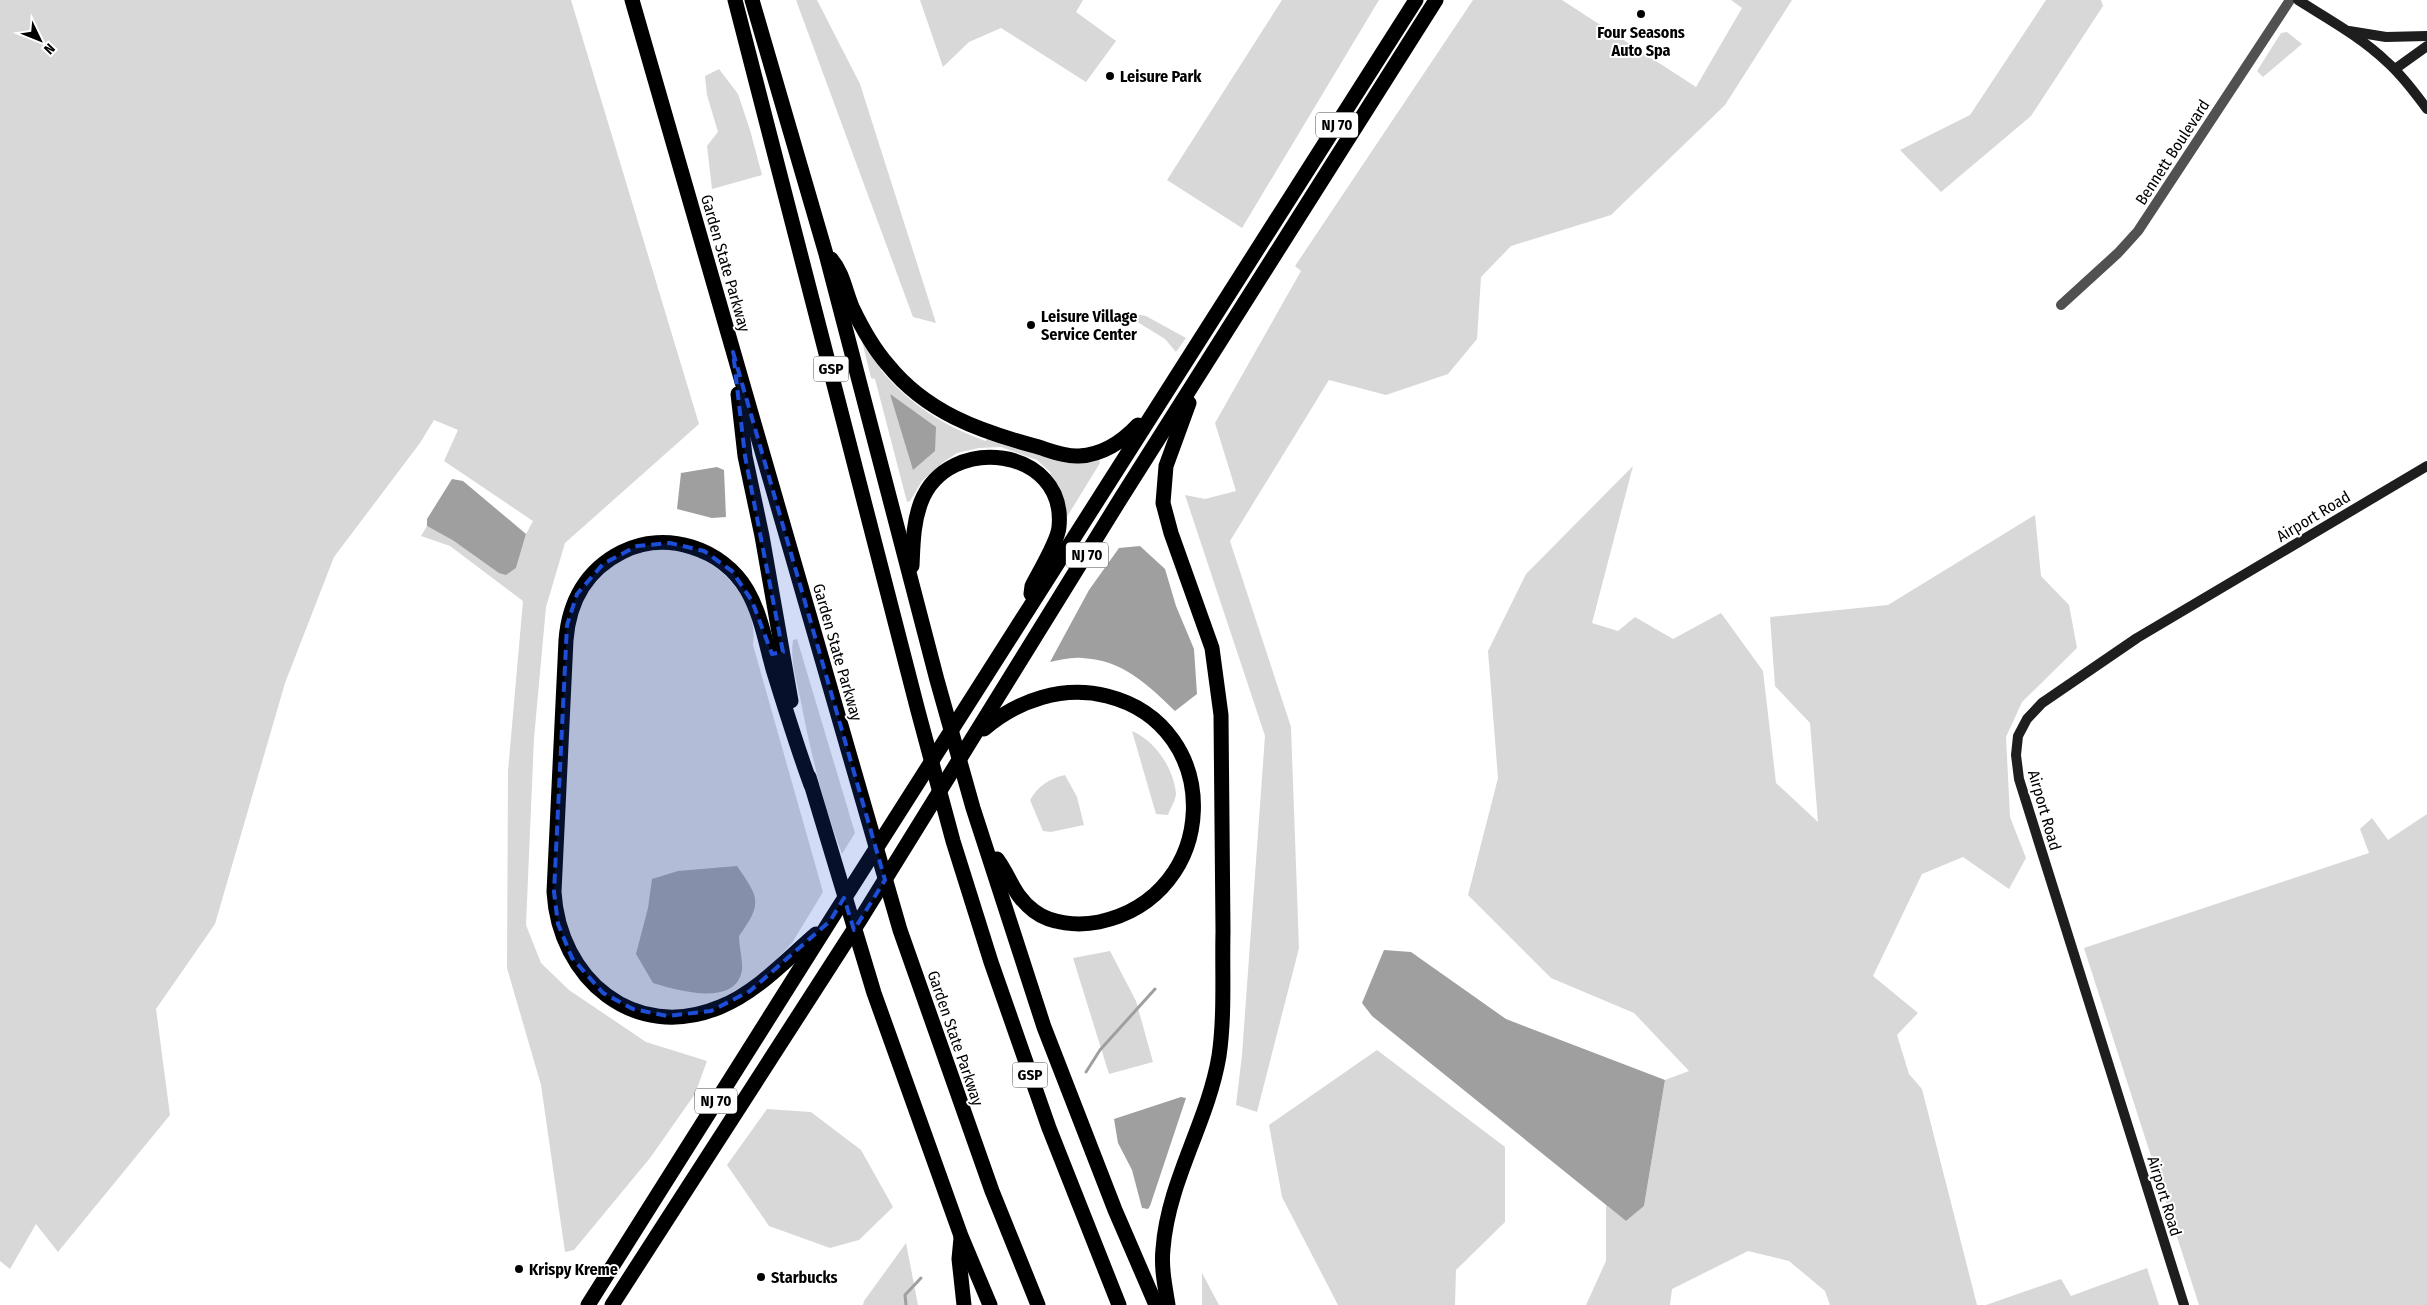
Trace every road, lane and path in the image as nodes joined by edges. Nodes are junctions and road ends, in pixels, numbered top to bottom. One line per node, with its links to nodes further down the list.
1 (632, 0): 15 (highway, Garden State Parkway)
2 (735, 0): 31 (highway, GSP)
3 (752, 0): 13 (highway)
4 (1416, 0): 17 (highway, NJ 70)
5 (1436, 0): 16 (highway, NJ 70)
6 (2290, 0): 14 (street, Bennett Boulevard)
7 (2298, 0): 8 (street)
8 (2344, 30): 9 (street); 11 (street)
9 (2427, 36)
10 (2427, 46): 11 (street)
11 (2395, 70): 12 (street)
12 (2427, 109)
13 (826, 254): 17 (highway); 19 (highway)
14 (2061, 305)
15 (733, 352): 22 (highway); 30 (highway, Garden State Parkway)
16 (1200, 374): 21 (highway, NJ 70); 33 (highway)
17 (1157, 406): 20 (highway, NJ 70)
18 (2427, 466): 34 (street, Airport Road)
19 (912, 583): 20 (highway); 23 (highway)
20 (1029, 608): 24 (highway, NJ 70)
21 (975, 737): 23 (highway); 27 (highway, NJ 70)
22 (810, 785): 24 (highway); 25 (highway)
23 (984, 841): 32 (highway)
24 (830, 921): 26 (highway, NJ 70)
25 (961, 1236): 28 (highway); 29 (highway)
26 (588, 1305)
27 (612, 1305)
28 (964, 1305)
29 (990, 1305)
30 (1038, 1305)
31 (1119, 1305)
32 (1156, 1305)
33 (1168, 1305)
34 (2184, 1305)

